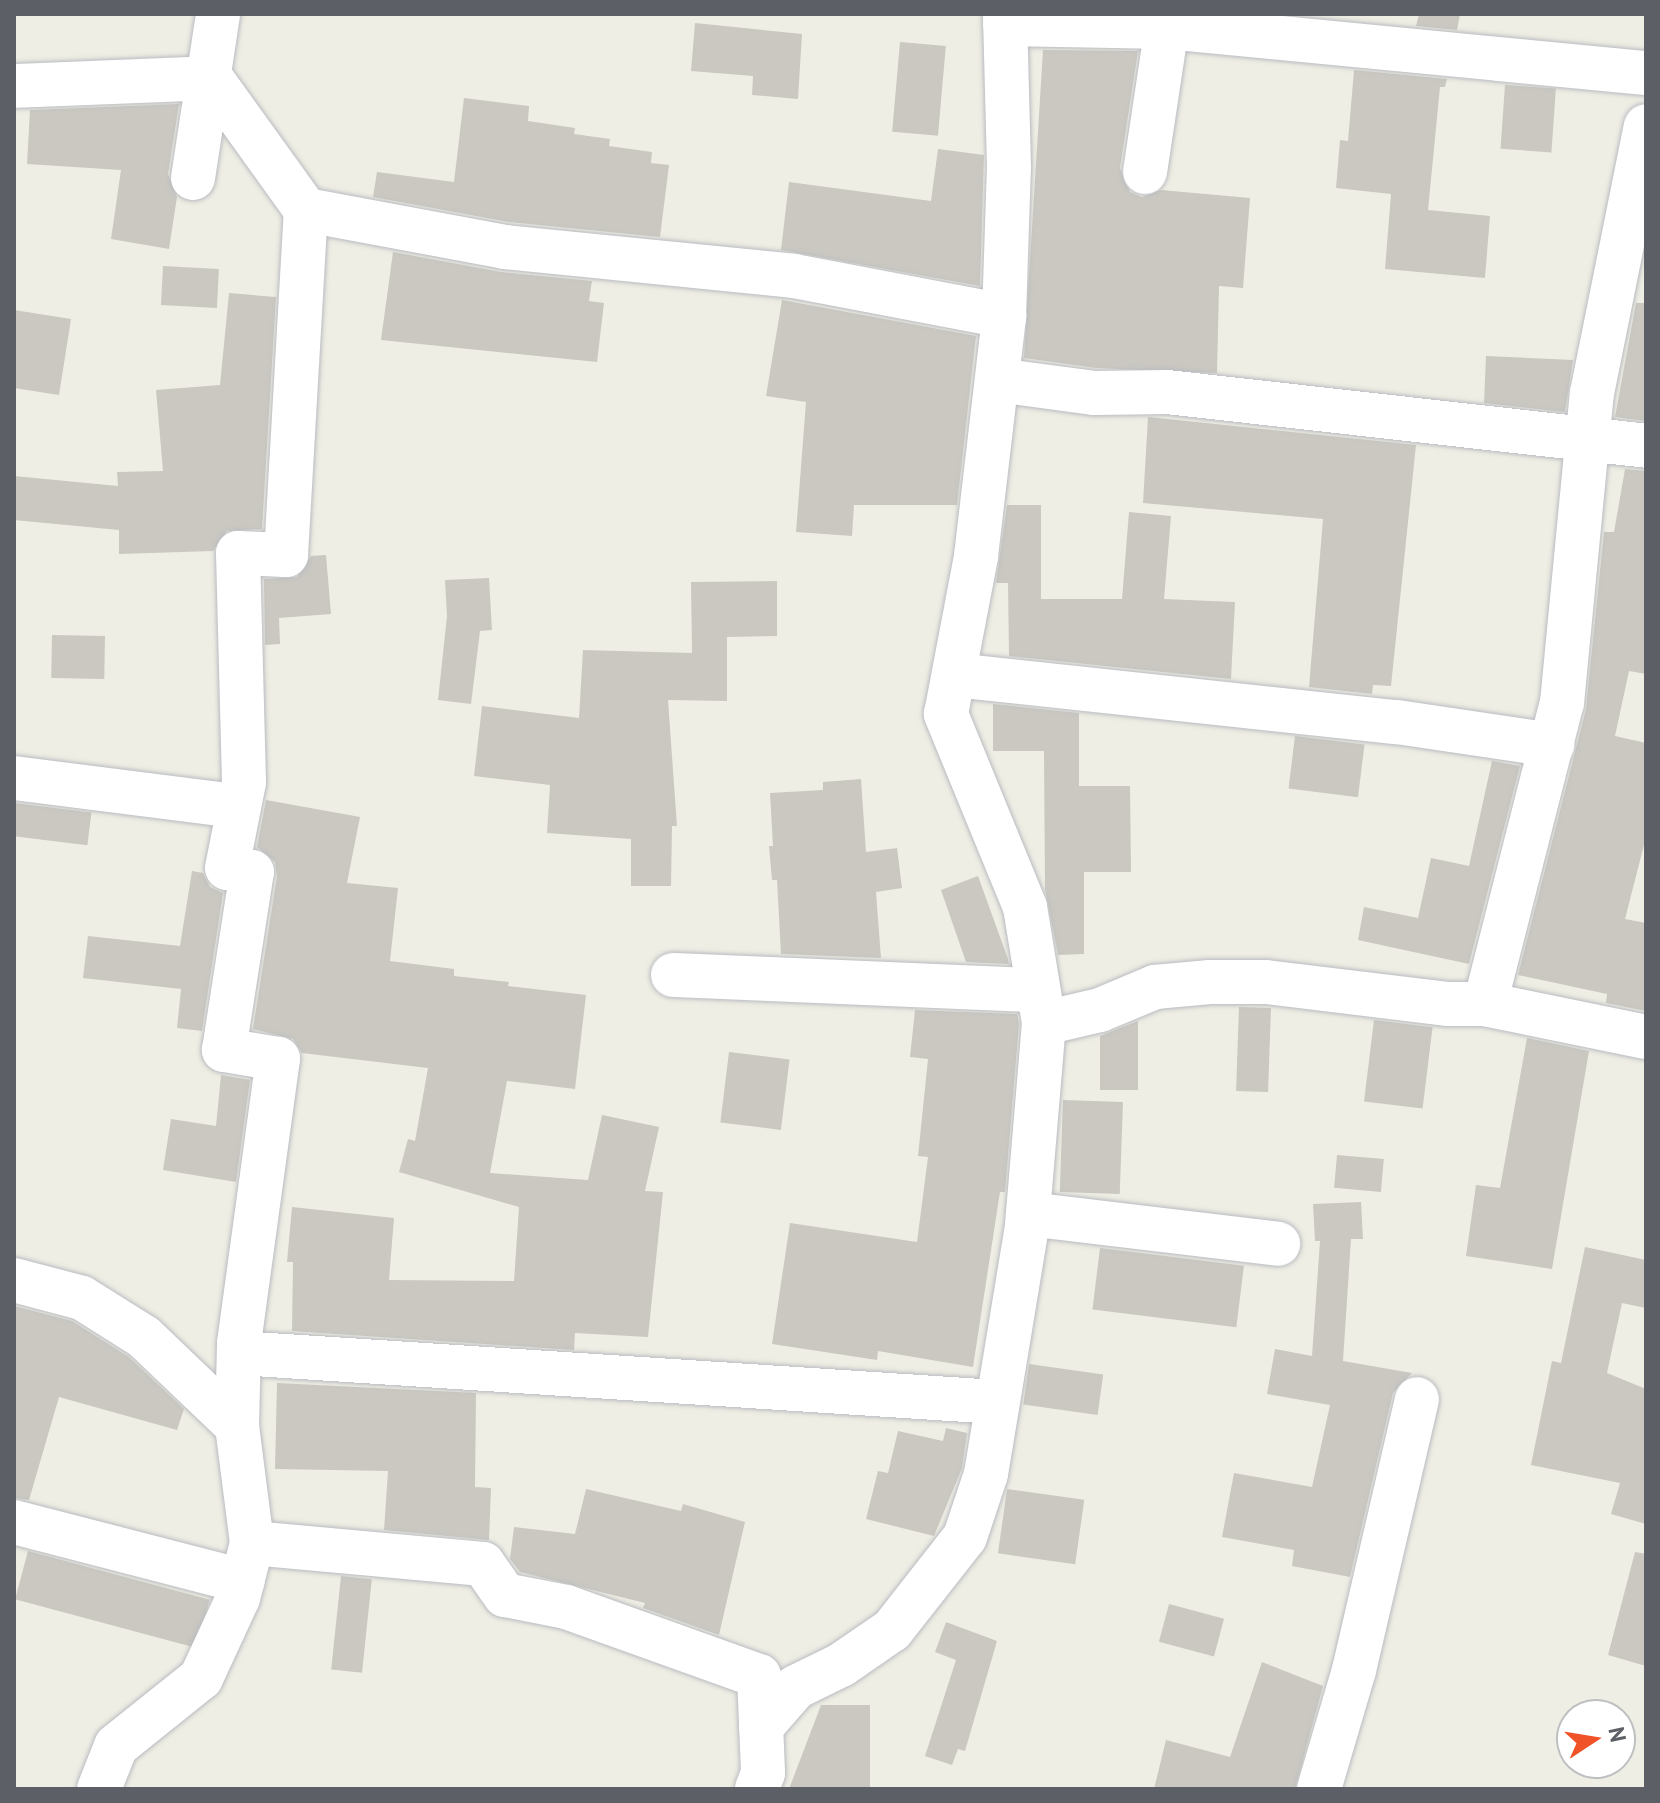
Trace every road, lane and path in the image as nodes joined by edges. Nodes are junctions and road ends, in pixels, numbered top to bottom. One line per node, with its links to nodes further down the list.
1 (218, 14): 5 (street)
2 (1005, 19): 3 (street); 11 (street)
3 (1167, 27): 4 (street); 8 (street)
4 (1646, 73)
5 (211, 78): 6 (street); 9 (street); 10 (street)
6 (14, 86)
7 (1646, 126): 13 (street)
8 (1145, 172)
9 (193, 178)
10 (306, 210): 11 (street); 18 (street)
11 (1004, 316): 12 (street)
12 (997, 380): 13 (street); 15 (street)
13 (1587, 440): 14 (street); 16 (street)
14 (1646, 446)
15 (954, 675): 16 (street); 21 (street)
16 (1552, 745): 20 (street)
17 (14, 778): 18 (street)
18 (237, 806): 26 (street)
19 (673, 975): 21 (street)
20 (1485, 1004): 21 (street); 22 (street)
21 (1041, 1006): 23 (street)
22 (1646, 1037)
23 (1028, 1214): 24 (street); 28 (street)
24 (1278, 1244)
25 (14, 1280): 29 (street)
26 (239, 1353): 28 (street); 29 (street)
27 (1417, 1399): 35 (street)
28 (997, 1402): 32 (street)
29 (237, 1426): 31 (street)
30 (14, 1522): 31 (street)
31 (247, 1562): 32 (street); 33 (street)
32 (761, 1727): 34 (street)
33 (99, 1789)
34 (757, 1789)
35 (1319, 1789)

